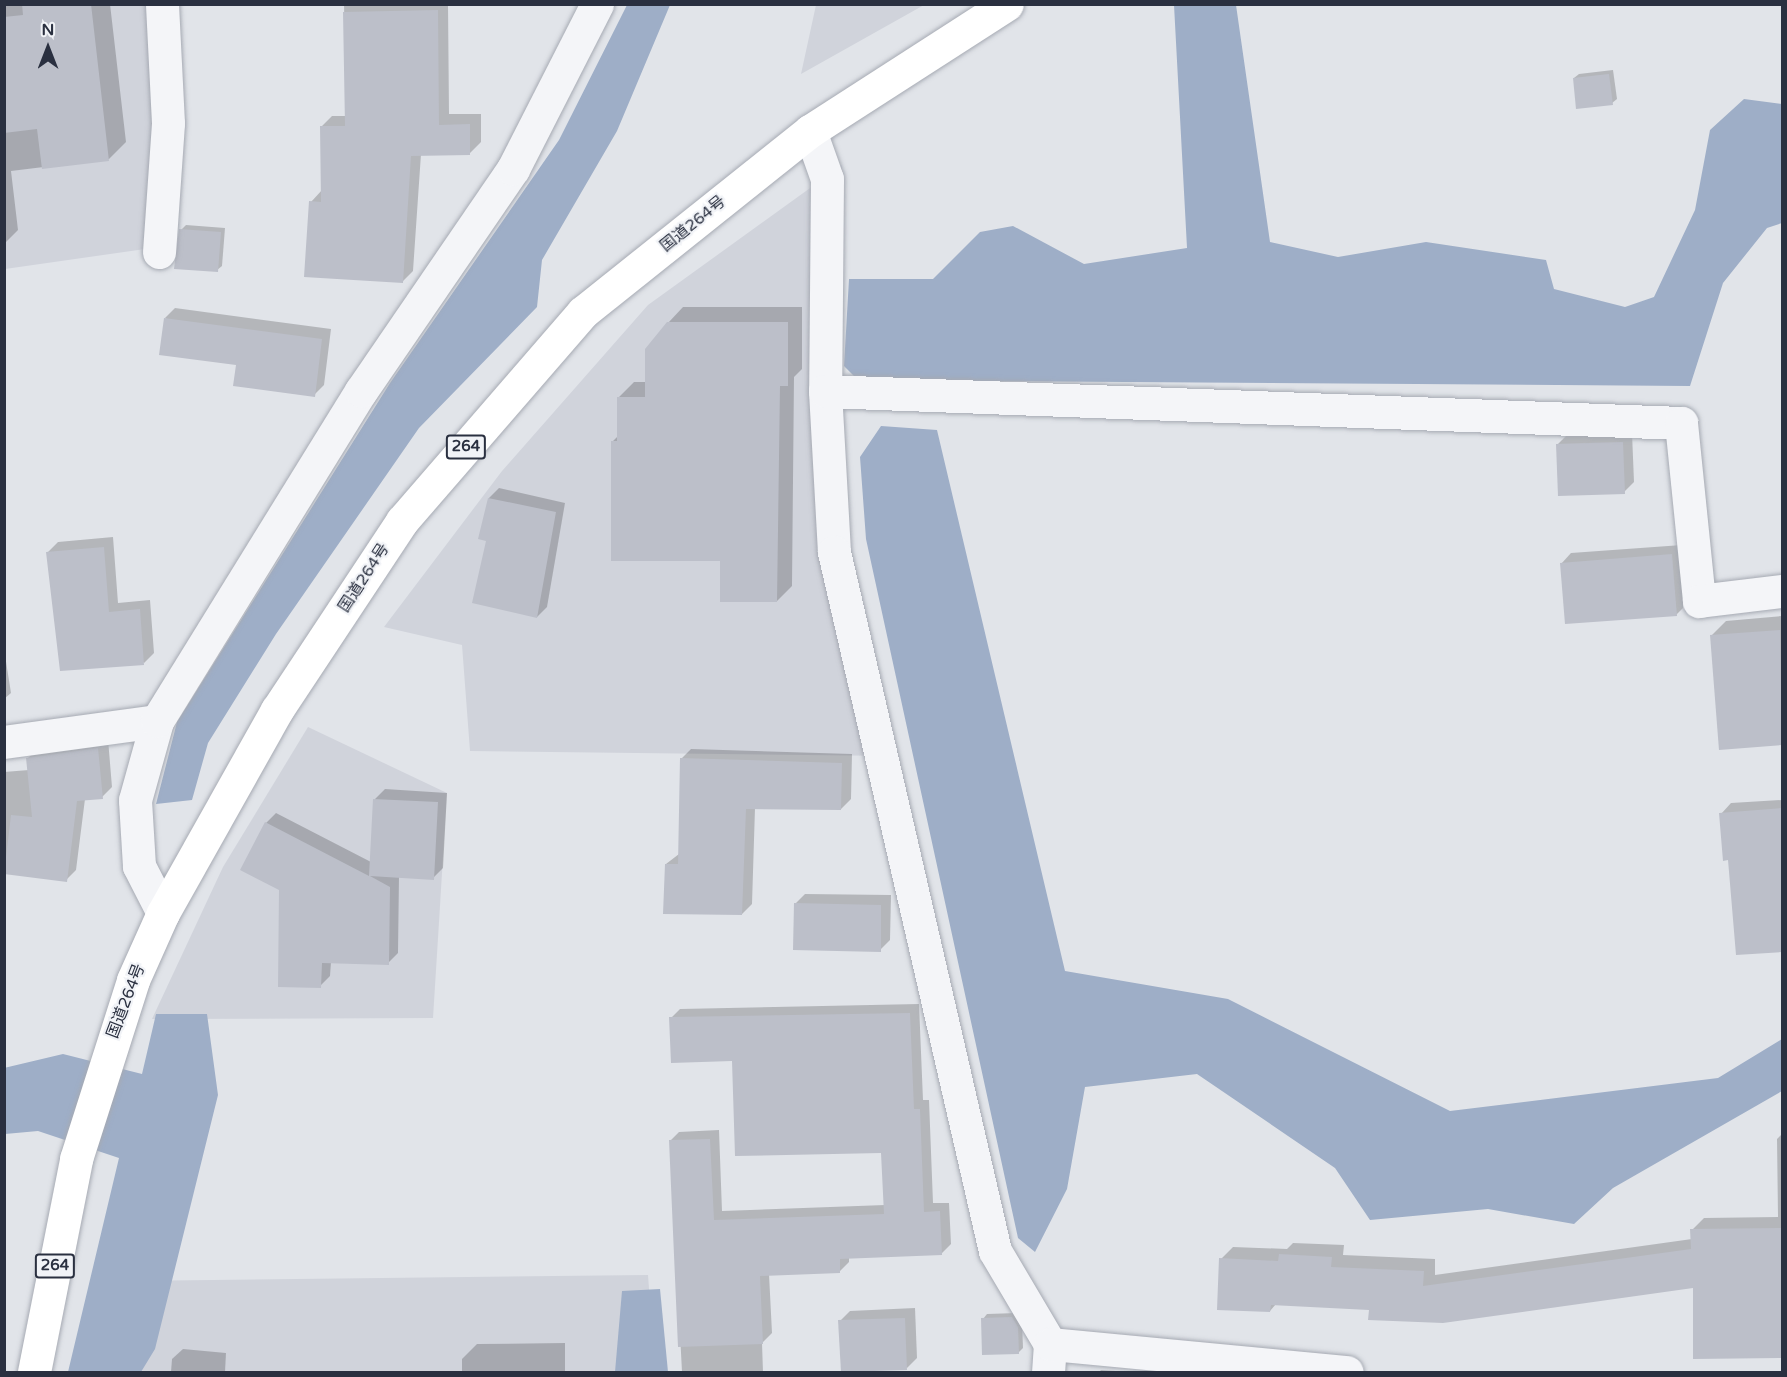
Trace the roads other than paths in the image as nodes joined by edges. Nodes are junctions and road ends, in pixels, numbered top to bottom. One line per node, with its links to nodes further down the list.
1 (162, 4): 5 (street)
2 (597, 4): 8 (street)
3 (1007, 4): 4 (highway, 国道264号 / 264)
4 (810, 131): 6 (street); 10 (highway, 国道264号 / 264)
5 (159, 252)
6 (825, 391): 7 (street); 11 (street)
7 (1782, 591)
8 (158, 721): 9 (street); 10 (street)
9 (4, 742)
10 (163, 913): 12 (highway, 国道264号 / 264)
11 (1049, 1358): 13 (street)
12 (34, 1372)
13 (1347, 1372)

